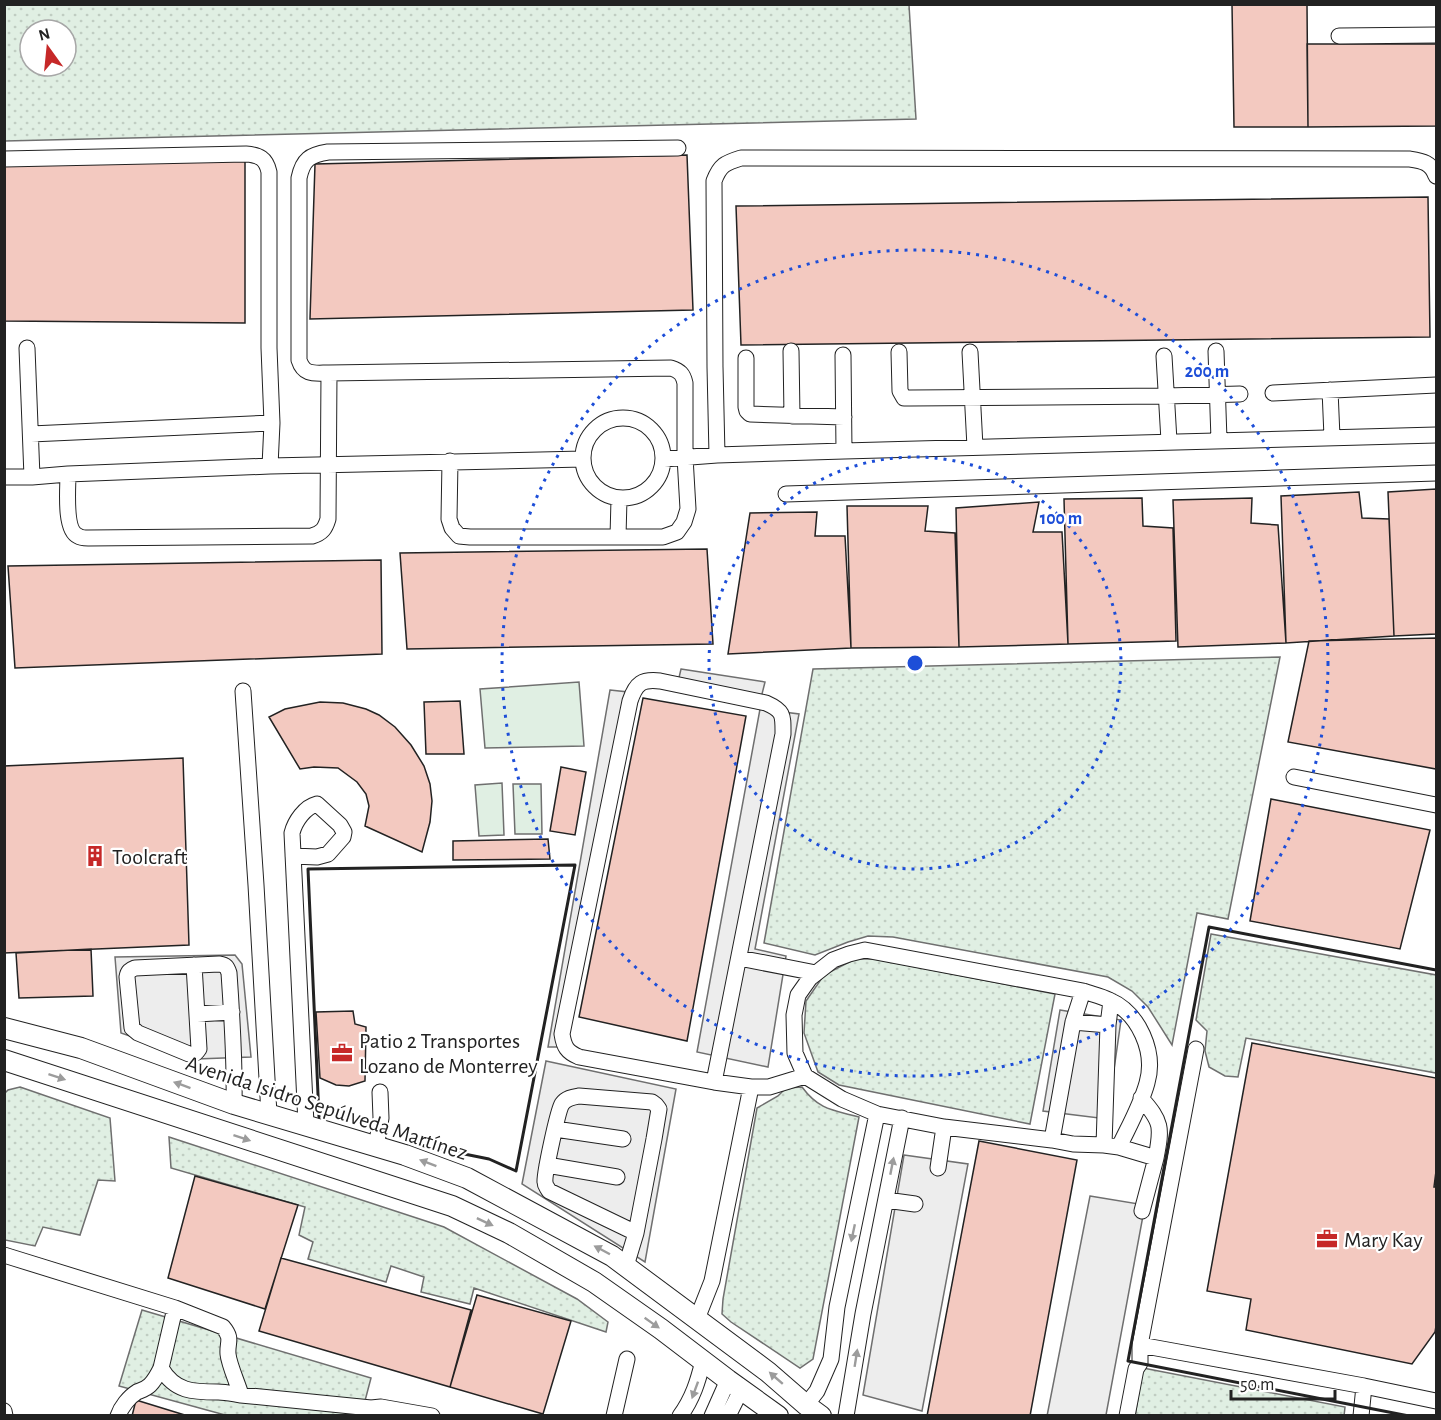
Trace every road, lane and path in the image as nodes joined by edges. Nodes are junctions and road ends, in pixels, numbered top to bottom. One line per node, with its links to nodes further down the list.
1 (1437, 35): 2 (lane)
2 (1339, 36)
3 (678, 148): 14 (lane)
4 (4, 159): 24 (lane)
5 (1437, 176): 32 (lane)
6 (27, 348): 25 (lane)
7 (791, 351): 22 (lane)
8 (1216, 351): 19 (lane)
9 (899, 352): 21 (lane)
10 (970, 352): 21 (lane)
11 (843, 355): 23 (lane)
12 (1164, 356): 20 (lane)
13 (746, 358): 22 (lane)
14 (329, 374): 33 (lane); 37 (lane)
15 (1437, 385): 16 (lane)
16 (1330, 390): 18 (lane); 27 (lane)
17 (1240, 393): 19 (lane)
18 (1273, 393)
19 (1216, 394): 20 (lane); 28 (lane)
20 (1166, 396): 21 (lane); 29 (lane)
21 (973, 398): 30 (lane)
22 (792, 416): 23 (lane)
23 (844, 417): 31 (lane)
24 (272, 423): 25 (lane); 38 (lane)
25 (31, 434): 42 (lane)
26 (1437, 435): 27 (lane)
27 (1332, 437): 28 (lane)
28 (1218, 440): 29 (lane)
29 (1169, 441): 30 (lane)
30 (975, 447): 31 (lane)
31 (844, 451): 32 (lane)
32 (717, 455): 33 (lane)
33 (685, 458): 35 (lane); 45 (lane)
34 (583, 459): 35 (lane); 36 (lane); 44 (lane)
35 (664, 459): 44 (lane)
36 (450, 461): 37 (lane); 45 (lane)
37 (330, 464): 38 (lane); 40 (lane)
38 (270, 466): 40 (lane)
39 (1437, 473): 43 (lane)
40 (68, 474): 42 (lane)
41 (4, 477): 42 (lane)
42 (32, 477)
43 (786, 494)
44 (619, 499): 45 (lane)
45 (618, 537)
46 (243, 691): 70 (lane)
47 (1294, 777): 48 (lane)
48 (1437, 806)
49 (293, 856): 73 (lane)
50 (739, 958): 52 (lane); 63 (lane); 63 (lane)
51 (194, 965): 55 (lane); 56 (lane); 56 (lane)
52 (816, 973): 53 (lane); 62 (lane)
53 (1083, 992): 54 (lane); 57 (lane)
54 (1111, 1000): 58 (lane); 67 (lane)
55 (232, 1012): 56 (lane); 68 (lane)
56 (197, 1014)
57 (1073, 1022): 58 (lane); 77 (lane)
58 (1108, 1025): 78 (lane)
59 (4, 1028): 66 (main road, Avenida Isidro Sepúlveda Martínez, one-way to 59)
60 (1196, 1049): 94 (lane)
61 (4, 1060): 69 (main road, one-way to 69)
62 (805, 1076): 64 (lane); 71 (lane)
63 (714, 1082): 64 (lane)
64 (751, 1087): 93 (lane)
65 (380, 1092): 79 (lane)
66 (210, 1095): 68 (main road, Avenida Isidro Sepúlveda Martínez); 69 (main road)
67 (1141, 1098): 78 (lane); 80 (lane)
68 (234, 1104): 70 (main road, Avenida Isidro Sepúlveda Martínez)
69 (146, 1107): 96 (main road, one-way to 96)
70 (269, 1114): 73 (main road, Avenida Isidro Sepúlveda Martínez)
71 (877, 1114): 72 (lane); 90 (lane, one-way to 90)
72 (902, 1118): 74 (lane); 84 (lane, one-way to 72)
73 (306, 1124): 79 (main road, Avenida Isidro Sepúlveda Martínez)
74 (944, 1127): 77 (lane); 82 (lane)
75 (555, 1129): 76 (lane); 81 (lane); 87 (lane)
76 (623, 1139)
77 (1052, 1140): 78 (lane)
78 (1112, 1146): 80 (lane)
79 (376, 1147): 89 (main road, Avenida Isidro Sepúlveda Martínez, one-way to 79)
80 (1156, 1158): 86 (lane)
81 (548, 1166): 83 (lane); 87 (lane)
82 (938, 1168)
83 (617, 1177)
84 (886, 1200): 85 (lane); 92 (lane)
85 (915, 1204)
86 (1142, 1211)
87 (636, 1233): 89 (lane)
88 (4, 1255): 91 (lane)
89 (626, 1266): 93 (main road, Avenida Isidro Sepúlveda Martínez)
90 (837, 1307): 92 (lane); 102 (lane)
91 (175, 1308): 97 (lane); 100 (lane)
92 (862, 1314): 113 (lane, one-way to 92)
93 (697, 1318): 102 (main road, Avenida Isidro Sepúlveda Martínez, one-way to 93)
94 (1140, 1345): 99 (lane); 114 (lane)
95 (627, 1359): 108 (lane)
96 (703, 1361): 98 (main road); 109 (lane, one-way to 109)
97 (161, 1368): 100 (lane); 106 (lane)
98 (735, 1385): 110 (lane); 111 (lane); 112 (main road)
99 (1364, 1386): 101 (lane); 115 (lane)
100 (241, 1395): 104 (lane)
101 (1437, 1401)
102 (813, 1410)
103 (4, 1411): 105 (lane)
104 (414, 1414): 107 (lane)
105 (5, 1416)
106 (118, 1416)
107 (432, 1416)
108 (614, 1416)
109 (680, 1416)
110 (712, 1416)
111 (728, 1416)
112 (778, 1416)
113 (846, 1416)
114 (1127, 1416)
115 (1361, 1416)

